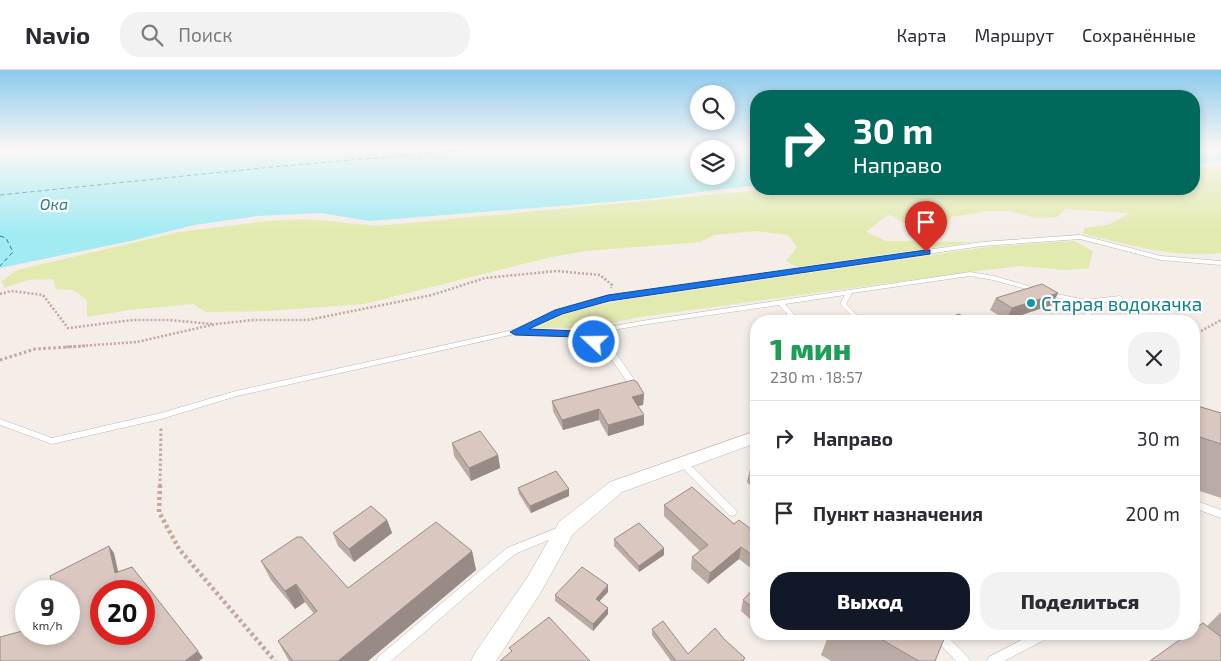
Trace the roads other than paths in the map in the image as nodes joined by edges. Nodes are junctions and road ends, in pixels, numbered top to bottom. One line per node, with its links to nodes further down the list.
1 (1221, 263): 9 (lane)
2 (850, 292): 4 (lane); 5 (lane); 7 (lane)
3 (1120, 298): 5 (lane)
4 (780, 302): 6 (lane); 10 (lane)
5 (1085, 302): 8 (lane)
6 (792, 315)
7 (854, 315)
8 (1088, 315)
9 (515, 332): 10 (lane); 12 (lane)
10 (578, 334): 11 (lane)
11 (637, 388)
12 (0, 422)
13 (750, 439): 14 (street)
14 (682, 462): 16 (lane); 18 (street)
15 (1200, 509): 17 (lane)
16 (732, 512)
17 (1221, 514)
18 (566, 528): 21 (lane); 22 (street)
19 (944, 640): 23 (lane)
20 (1033, 640): 24 (lane)
21 (382, 661)
22 (482, 661)
23 (964, 661)
24 (993, 661)

